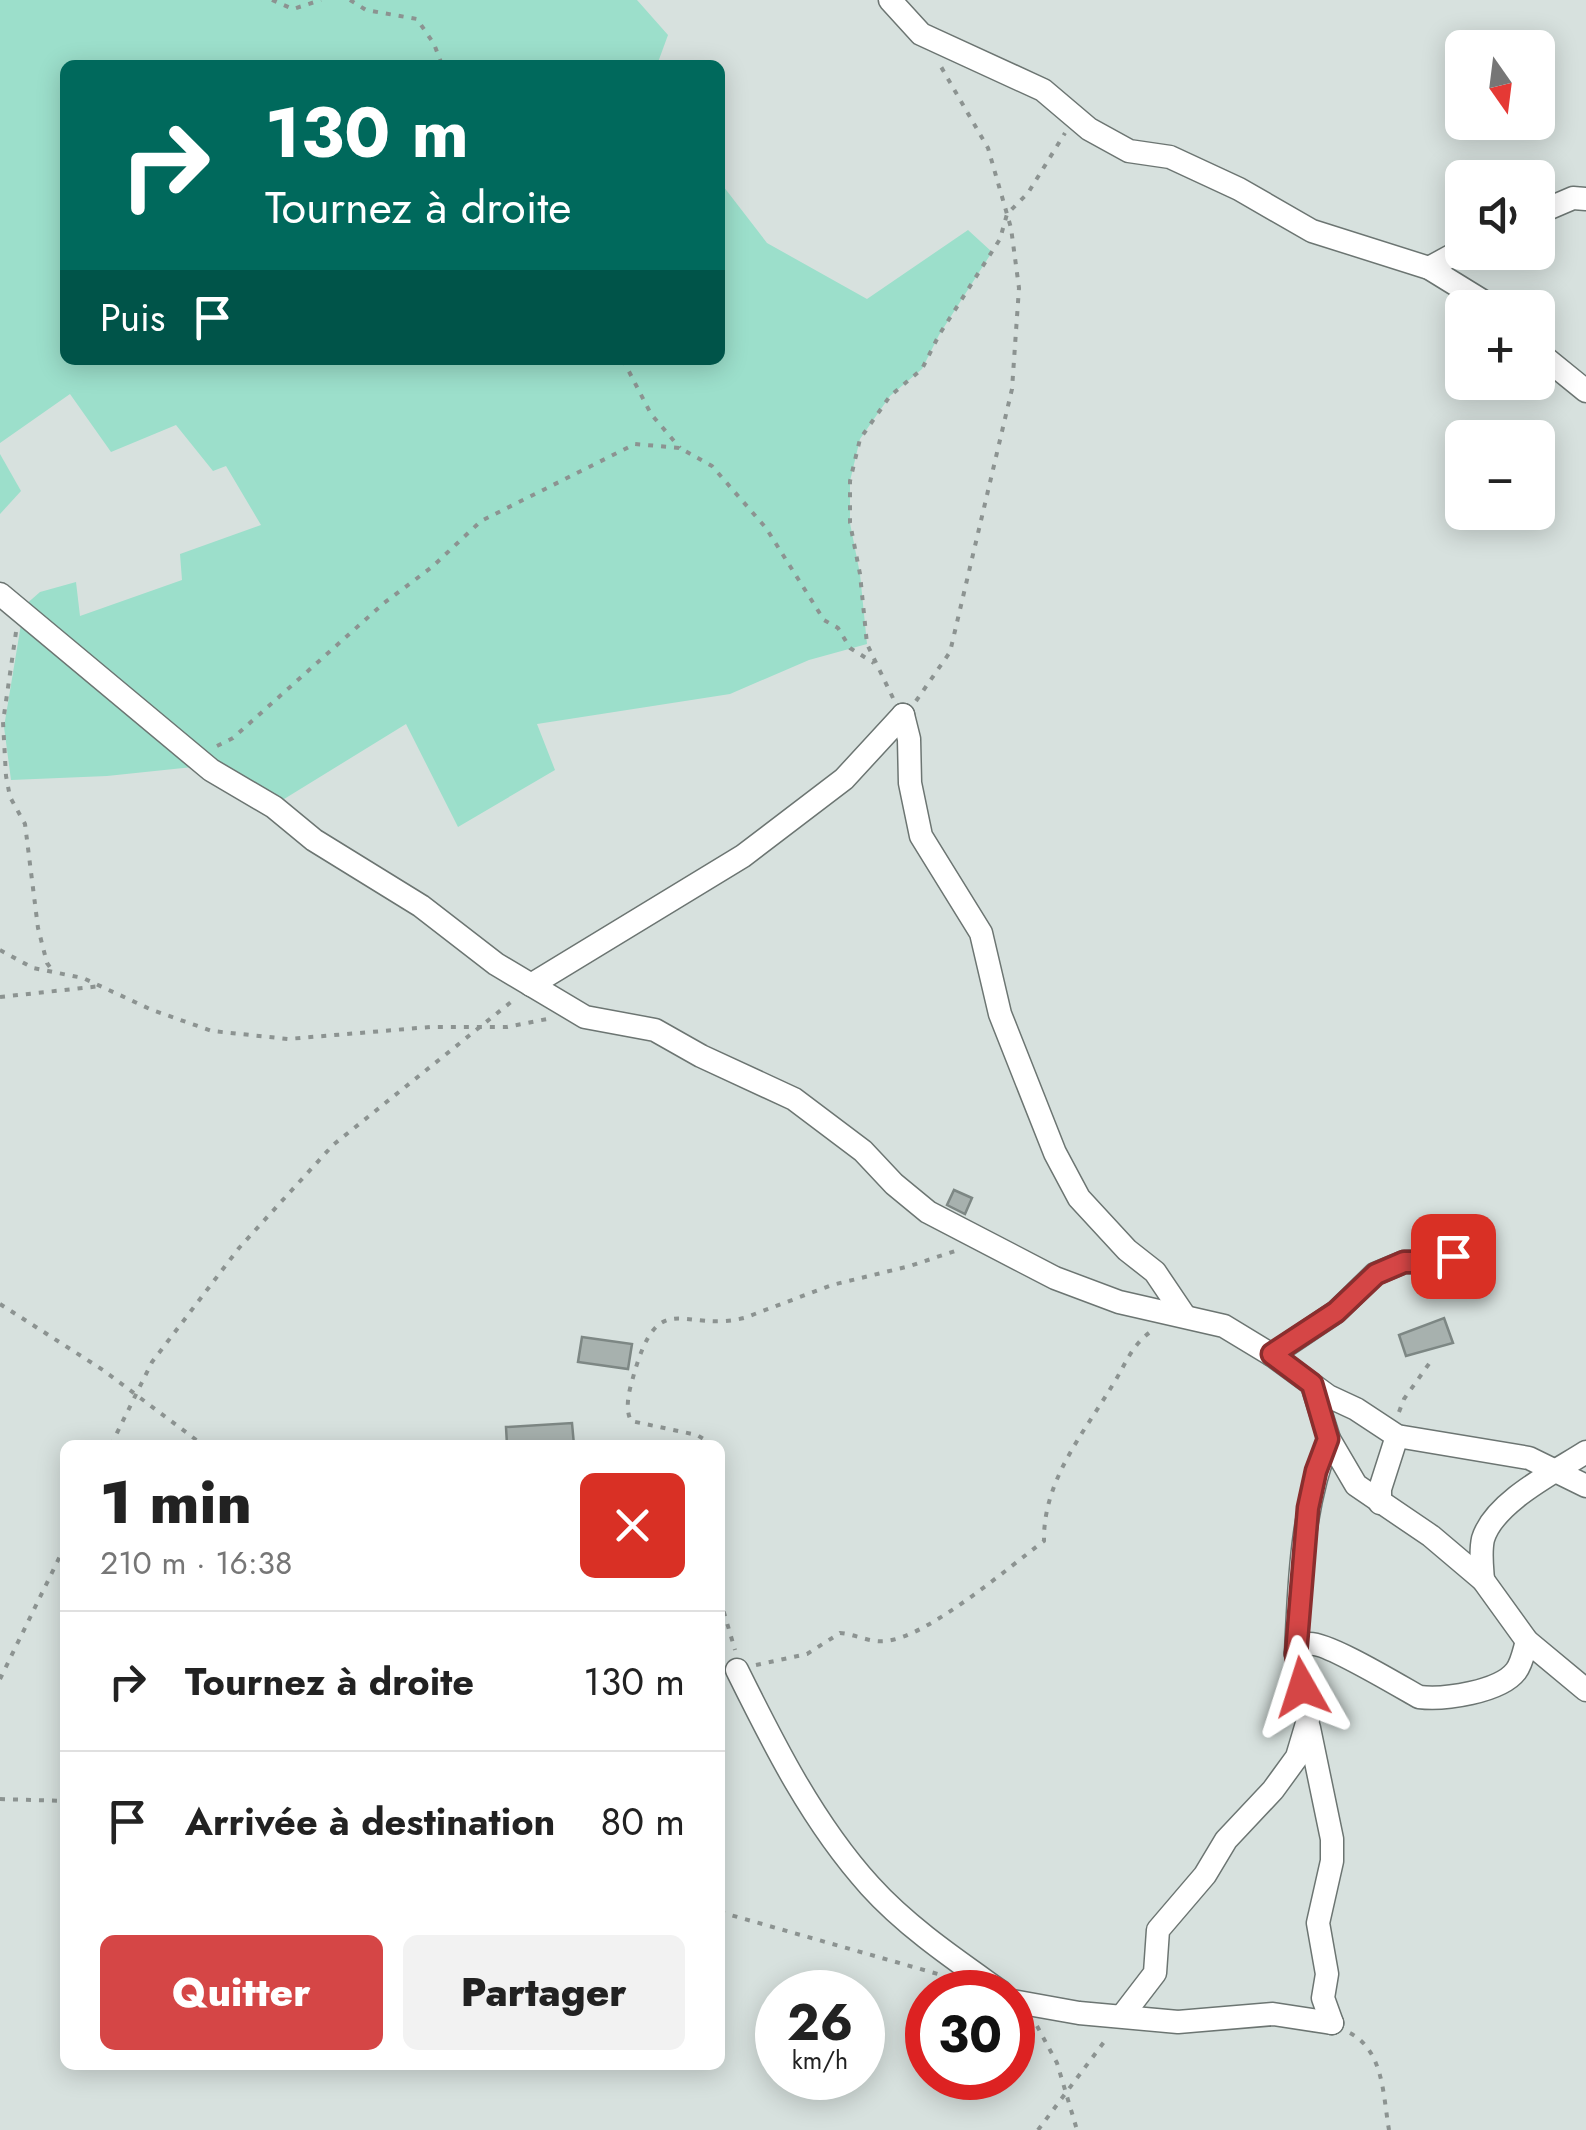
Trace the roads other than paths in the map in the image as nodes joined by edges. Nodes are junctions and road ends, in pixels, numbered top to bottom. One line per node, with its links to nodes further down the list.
1 (890, 0): 5 (street)
2 (1586, 198): 3 (street)
3 (1555, 205)
4 (1445, 259): 5 (street)
5 (1429, 268): 6 (street)
6 (1465, 290)
7 (1555, 366): 8 (street)
8 (1586, 391)
9 (0, 594): 10 (street)
10 (531, 986): 12 (street); 12 (street)
11 (1470, 1245): 13 (street)
12 (1184, 1315): 13 (street)
13 (1272, 1354): 14 (street)
14 (1312, 1384): 15 (street); 16 (street)
15 (1398, 1436): 18 (street); 20 (street)
16 (1328, 1439): 20 (street); 23 (street)
17 (1586, 1452): 18 (street)
18 (1554, 1472): 19 (street); 21 (street)
19 (1586, 1486)
20 (1380, 1502): 21 (street)
21 (1483, 1580): 22 (street)
22 (1527, 1641): 23 (street); 25 (street)
23 (1296, 1654): 26 (street)
24 (737, 1670): 27 (street)
25 (1586, 1690)
26 (1308, 1720): 29 (street); 29 (street)
27 (972, 1970)
28 (1035, 2005): 29 (street)
29 (1122, 2016)

